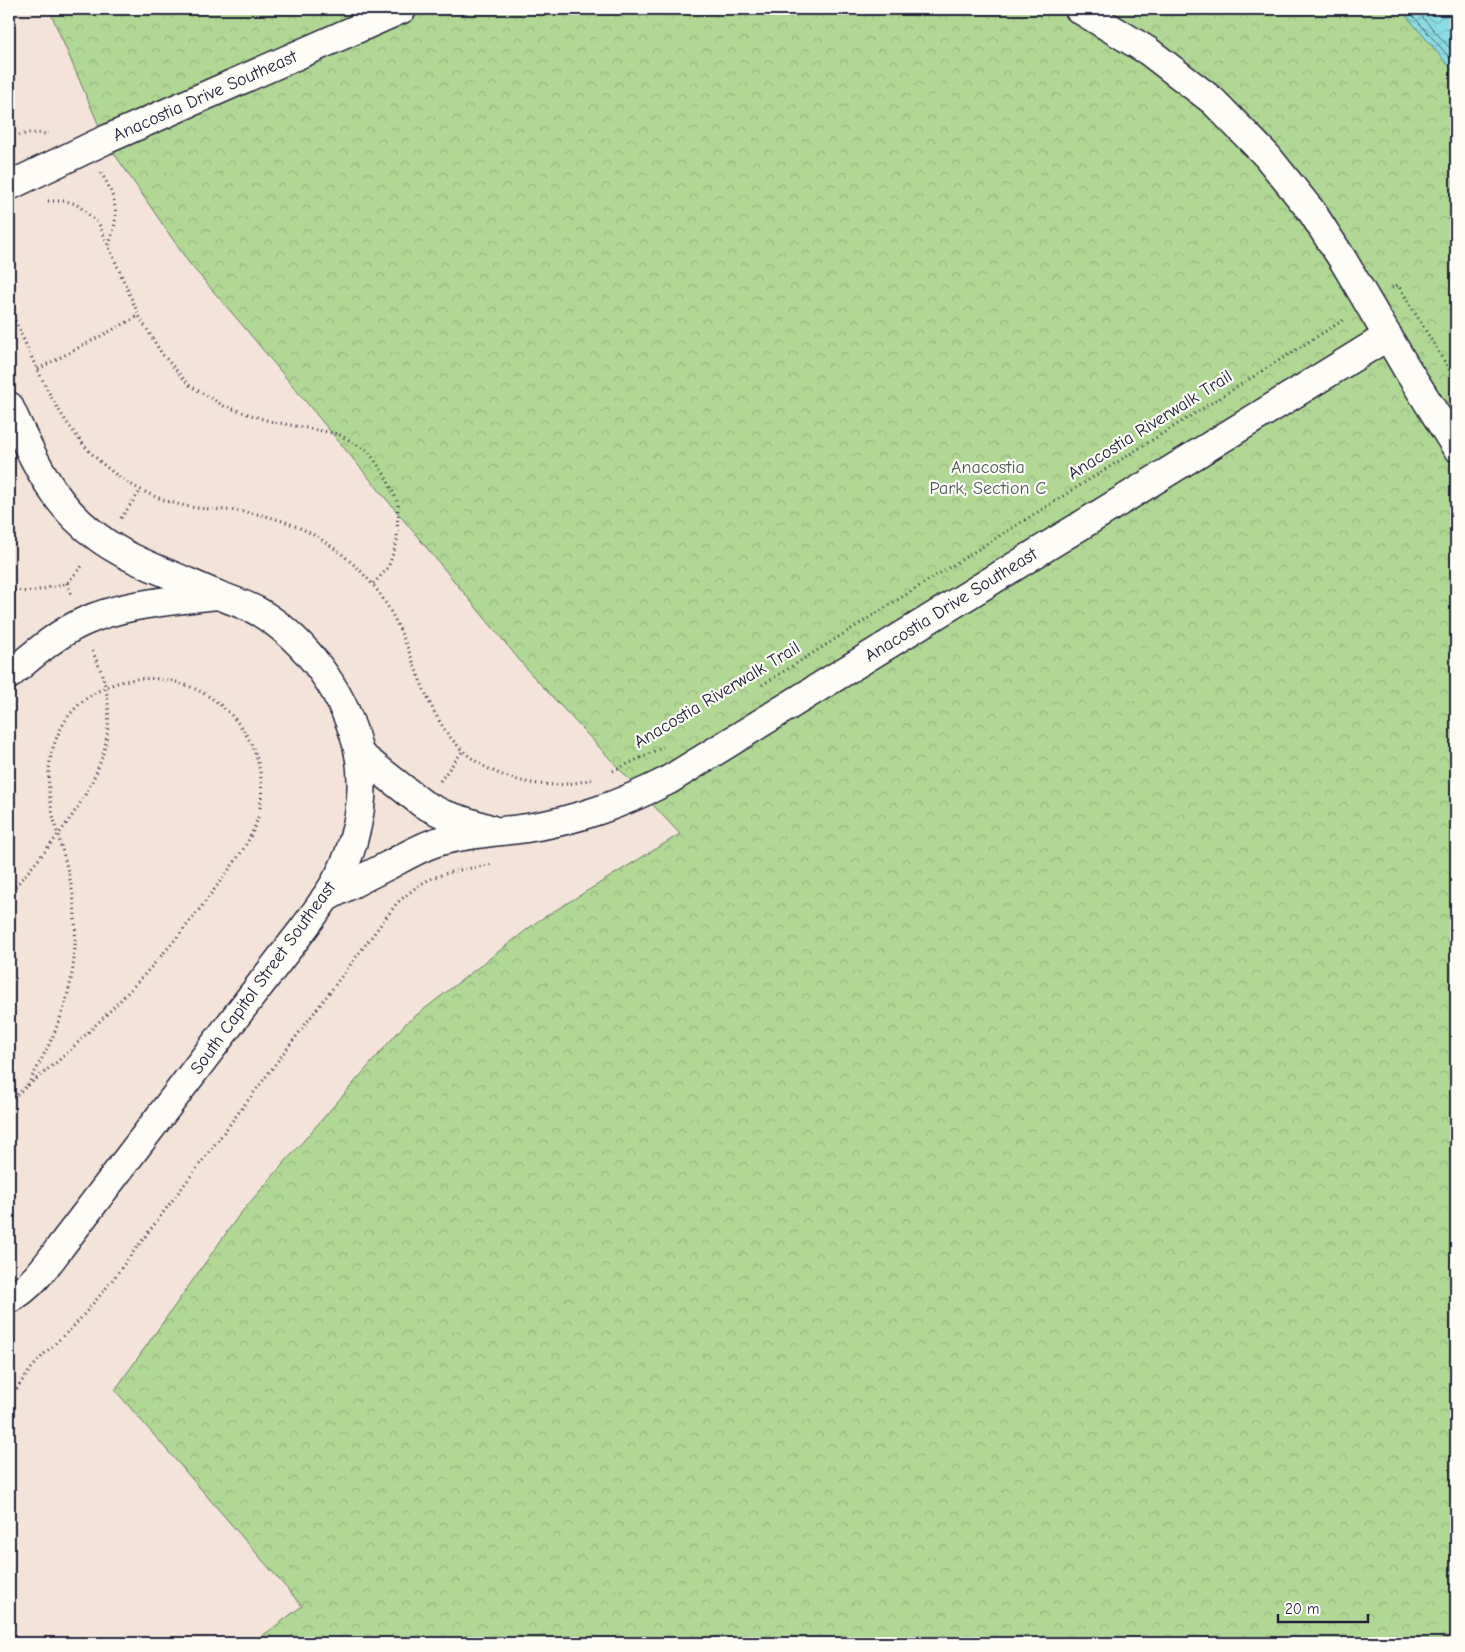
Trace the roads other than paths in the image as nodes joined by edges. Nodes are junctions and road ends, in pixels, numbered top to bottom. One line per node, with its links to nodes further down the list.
1 (402, 9): 3 (street, Anacostia Drive Southeast)
2 (1079, 9): 4 (street)
3 (9, 186)
4 (1388, 336): 6 (street); 10 (street, Anacostia Drive Southeast)
5 (9, 406): 7 (street, South Capitol Street Southeast)
6 (1456, 446)
7 (217, 595): 8 (street); 9 (street, South Capitol Street Southeast)
8 (9, 675)
9 (359, 754): 10 (street, Anacostia Drive Southeast); 11 (street, South Capitol Street Southeast)
10 (496, 831): 11 (street, Anacostia Drive Southeast)
11 (325, 898): 12 (street, South Capitol Street Southeast)
12 (12, 1300)

